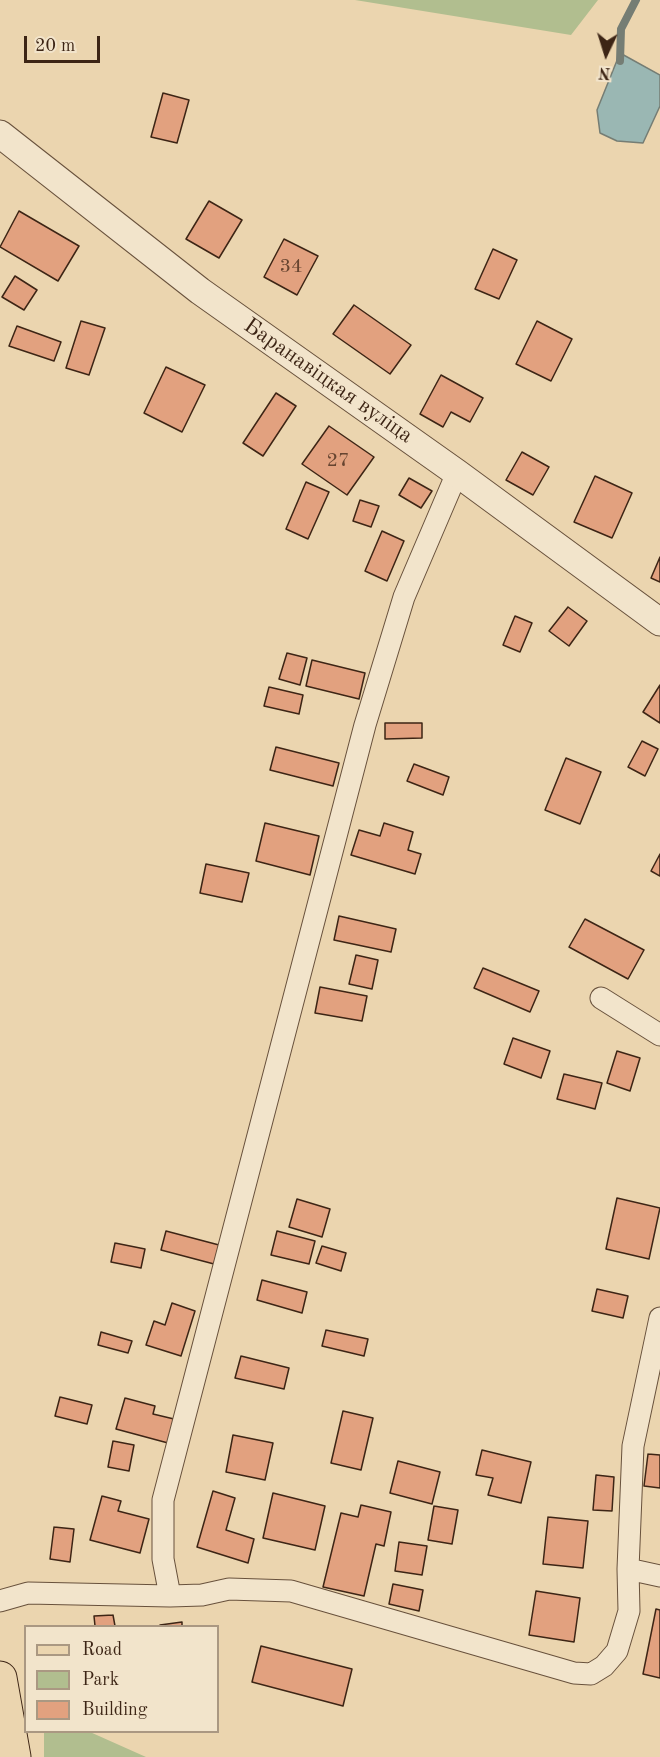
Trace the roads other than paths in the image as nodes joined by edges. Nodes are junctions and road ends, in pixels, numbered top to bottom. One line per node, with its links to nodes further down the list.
1 (0, 134): 2 (street, Баранавіцкая вуліца)
2 (457, 472): 3 (street, Баранавіцкая вуліца); 9 (street)
3 (660, 622)
4 (601, 998): 5 (street)
5 (660, 1035)
6 (660, 1318): 7 (street)
7 (628, 1569): 8 (street); 9 (street)
8 (660, 1576)
9 (170, 1596): 10 (street)
10 (0, 1601)
11 (0, 1678): 12 (main road)
12 (14, 1757)

